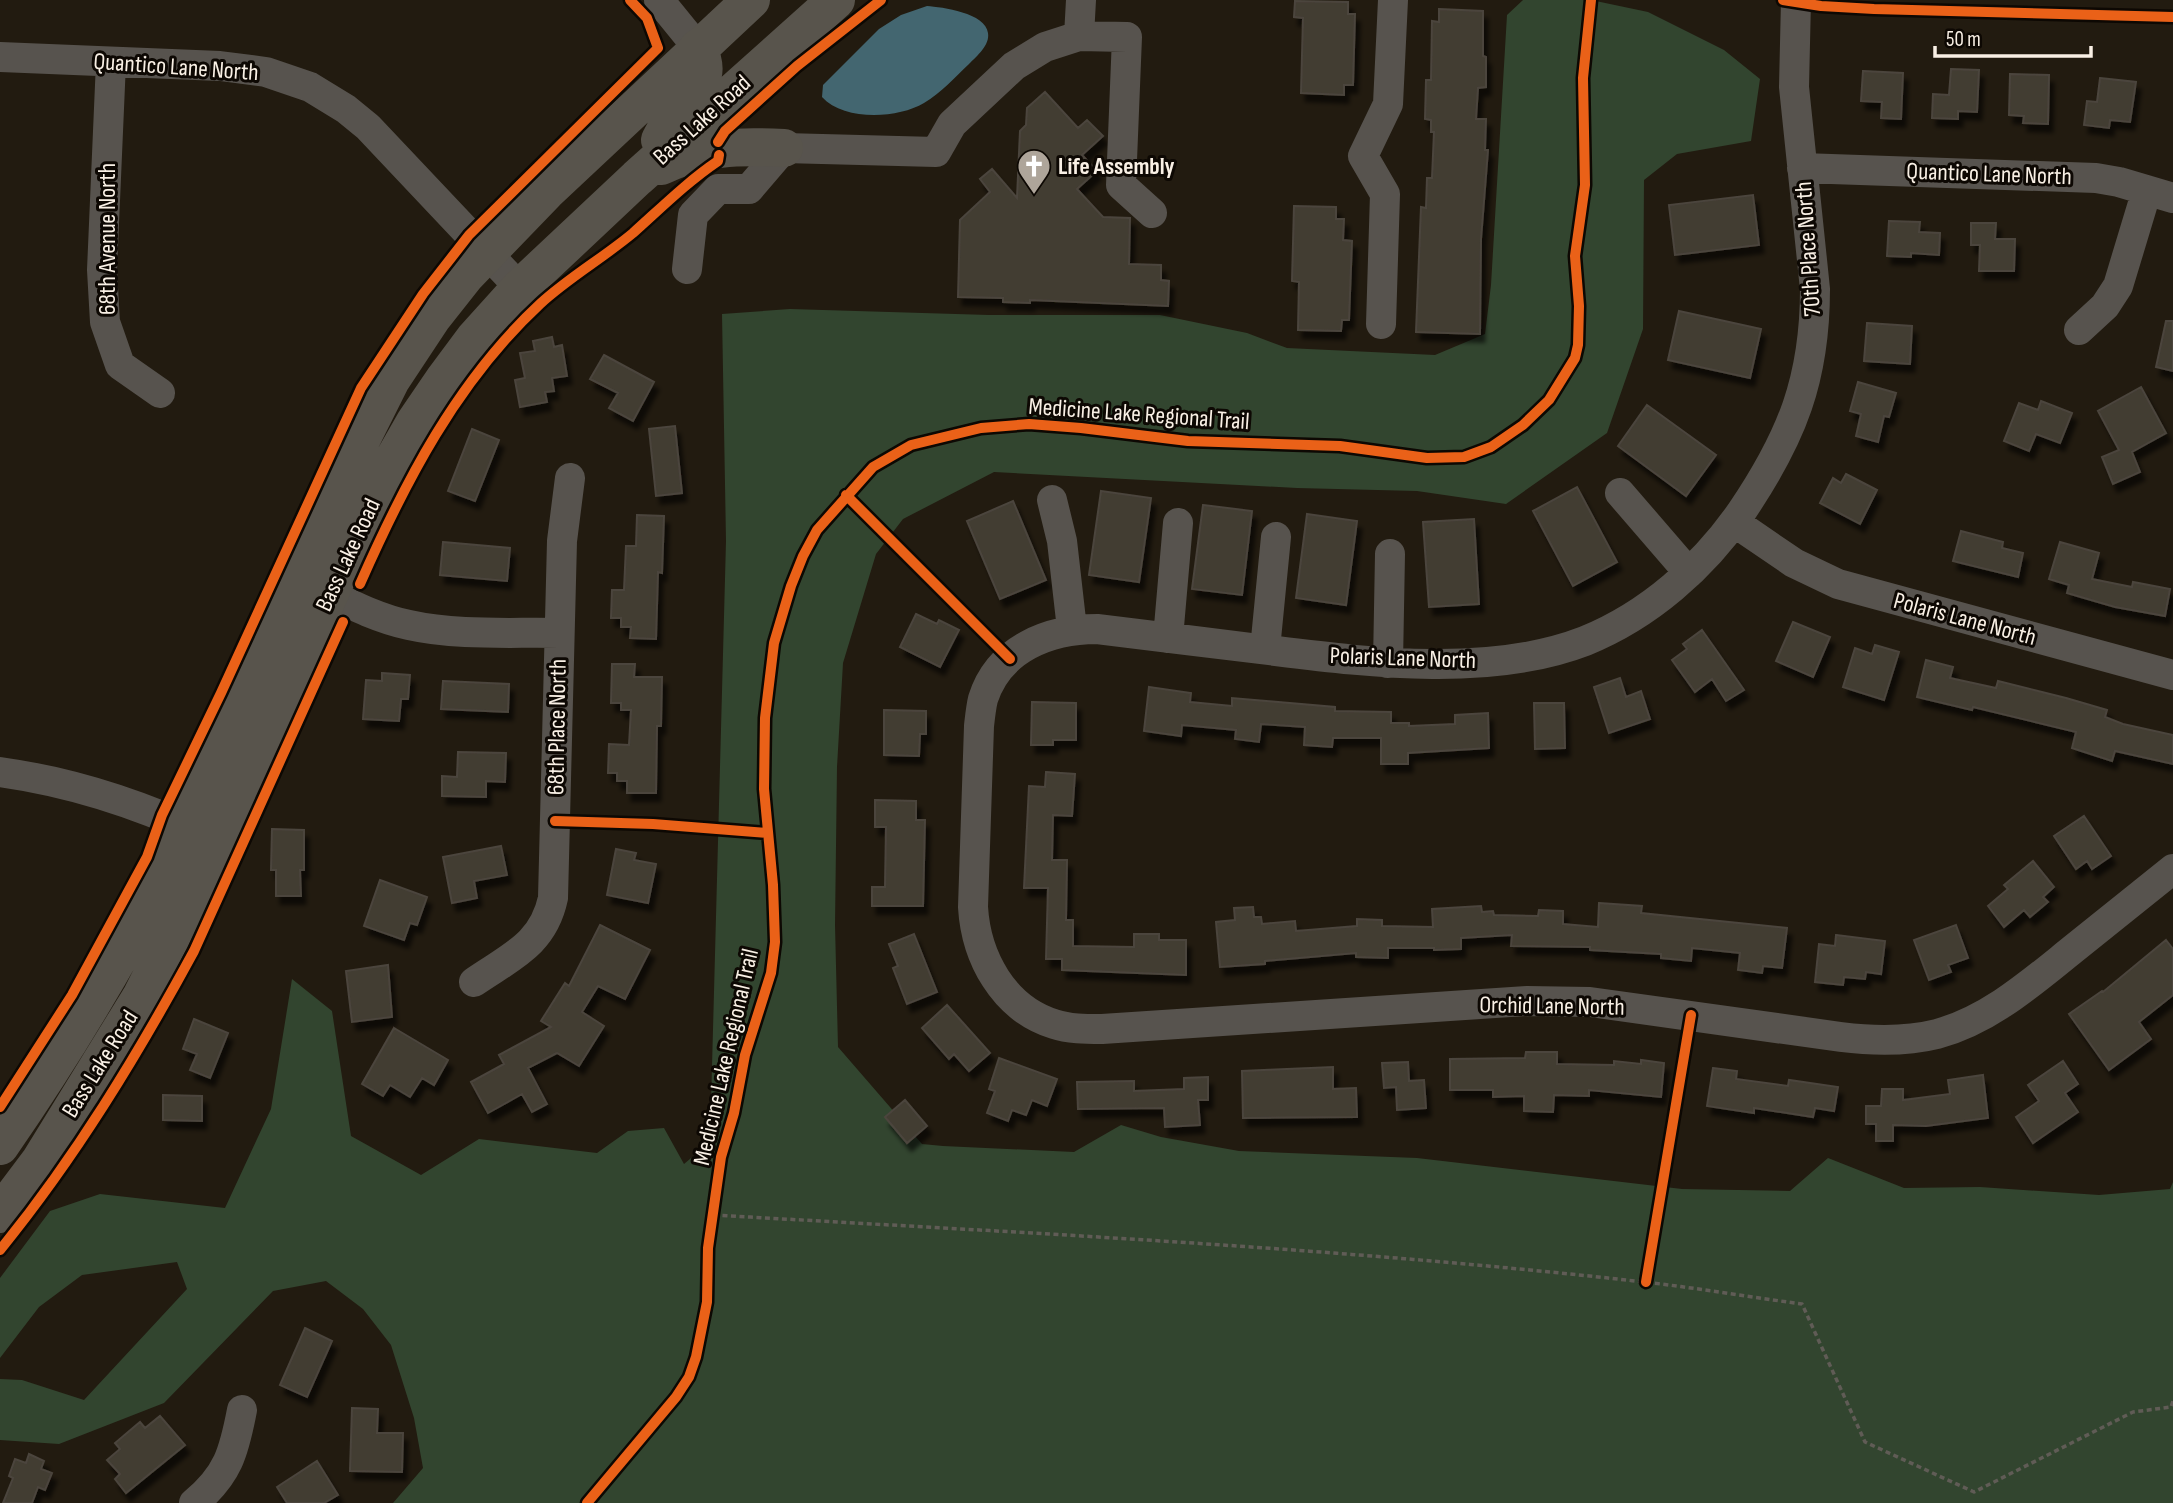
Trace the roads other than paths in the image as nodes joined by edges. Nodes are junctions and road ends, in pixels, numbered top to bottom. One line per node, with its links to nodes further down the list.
1 (659, 0): 8 (street)
2 (751, 0): 8 (main road, Bass Lake Road)
3 (836, 0): 13 (main road, Bass Lake Road)
4 (1081, 0): 7 (street)
5 (1392, 0): 19 (street)
6 (1796, 0): 12 (street, 70th Place North)
7 (1079, 36): 11 (street); 15 (street)
8 (698, 48): 13 (main road); 16 (main road, Bass Lake Road)
9 (0, 57): 10 (street, Quantico Lane North)
10 (111, 62): 16 (street, Quantico Lane North); 21 (street, 68th Avenue North)
11 (784, 148): 13 (main road); 17 (street)
12 (1802, 168): 14 (street, Quantico Lane North); 25 (street, 70th Place North)
13 (637, 177): 18 (main road, Bass Lake Road)
14 (2160, 194): 20 (street)
15 (1152, 213)
16 (487, 253): 18 (street, Quantico Lane North); 30 (main road, Bass Lake Road)
17 (687, 269)
18 (520, 288): 30 (main road, Bass Lake Road)
19 (1381, 324)
20 (2079, 330)
21 (160, 393)
22 (570, 478): 32 (street, 68th Place North)
23 (1620, 494): 29 (street)
24 (1052, 500): 31 (street)
25 (1734, 522): 29 (street, Polaris Lane North); 36 (street, Polaris Lane North)
26 (1178, 523): 33 (street)
27 (1276, 537): 34 (street)
28 (1390, 554): 35 (street)
29 (1689, 573): 35 (street, Polaris Lane North)
30 (314, 587): 32 (street); 38 (main road, Bass Lake Road)
31 (1072, 629): 33 (street, Polaris Lane North); 41 (street, Polaris Lane North)
32 (559, 633): 40 (street, 68th Place North)
33 (1168, 638): 34 (street, Polaris Lane North)
34 (1265, 649): 35 (street, Polaris Lane North)
35 (1388, 663)
36 (2173, 675)
37 (0, 772): 38 (street)
38 (201, 834): 42 (main road, Bass Lake Road); 43 (main road, Bass Lake Road)
39 (2173, 870): 41 (street, Orchid Lane North)
40 (474, 982)
41 (1011, 998)
42 (0, 1146)
43 (0, 1214)
44 (242, 1410): 45 (street)
45 (194, 1503)

